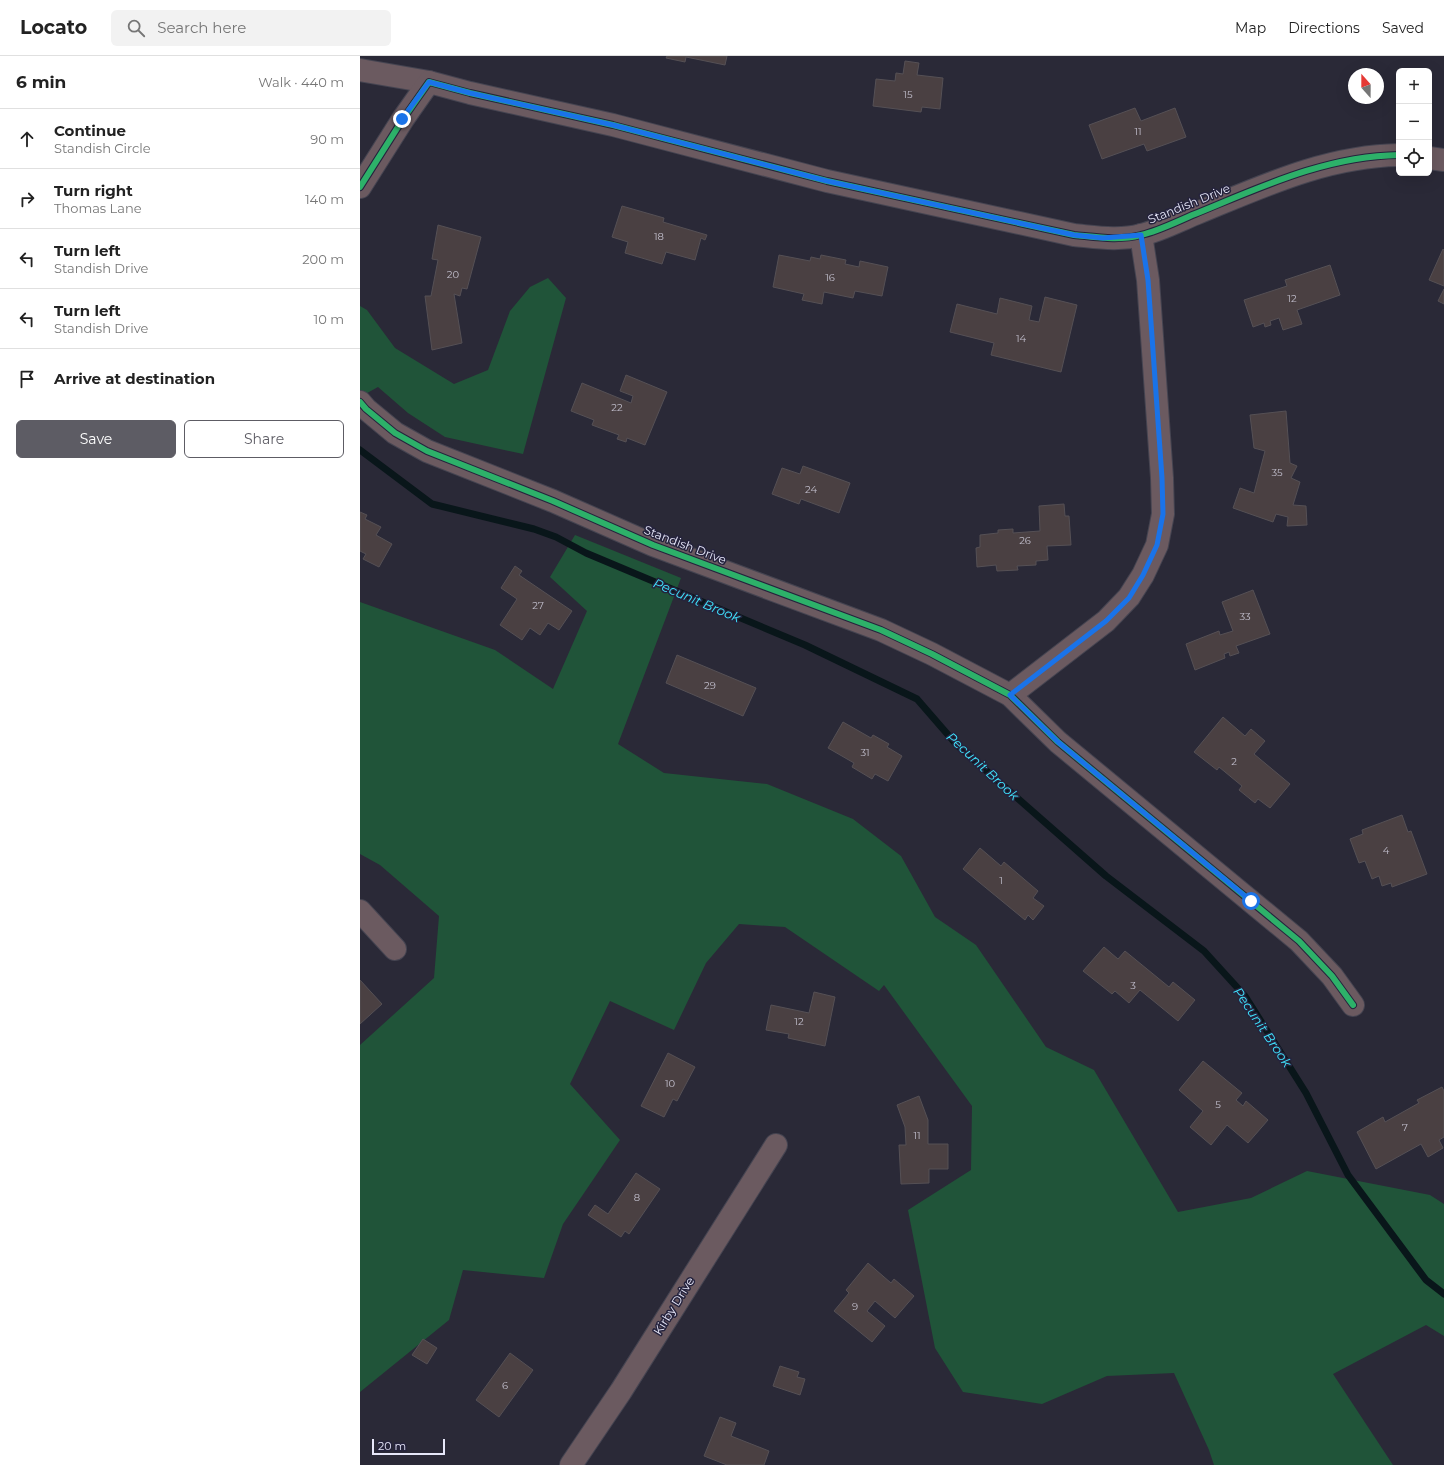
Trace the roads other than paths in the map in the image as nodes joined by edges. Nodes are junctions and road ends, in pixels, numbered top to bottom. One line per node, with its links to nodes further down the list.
1 (360, 70): 2 (street, Standish Drive)
2 (429, 82): 6 (street); 7 (street, Standish Drive)
3 (1396, 155): 7 (street, Standish Drive)
4 (1432, 158): 5 (street)
5 (1444, 160)
6 (360, 188)
7 (1141, 235): 9 (street)
8 (360, 402): 9 (street, Standish Drive)
9 (1010, 695): 12 (street, Standish Drive)
10 (360, 912): 11 (street)
11 (395, 949)
12 (1353, 1005)
13 (776, 1145): 14 (street, Kirby Drive)
14 (570, 1465)

